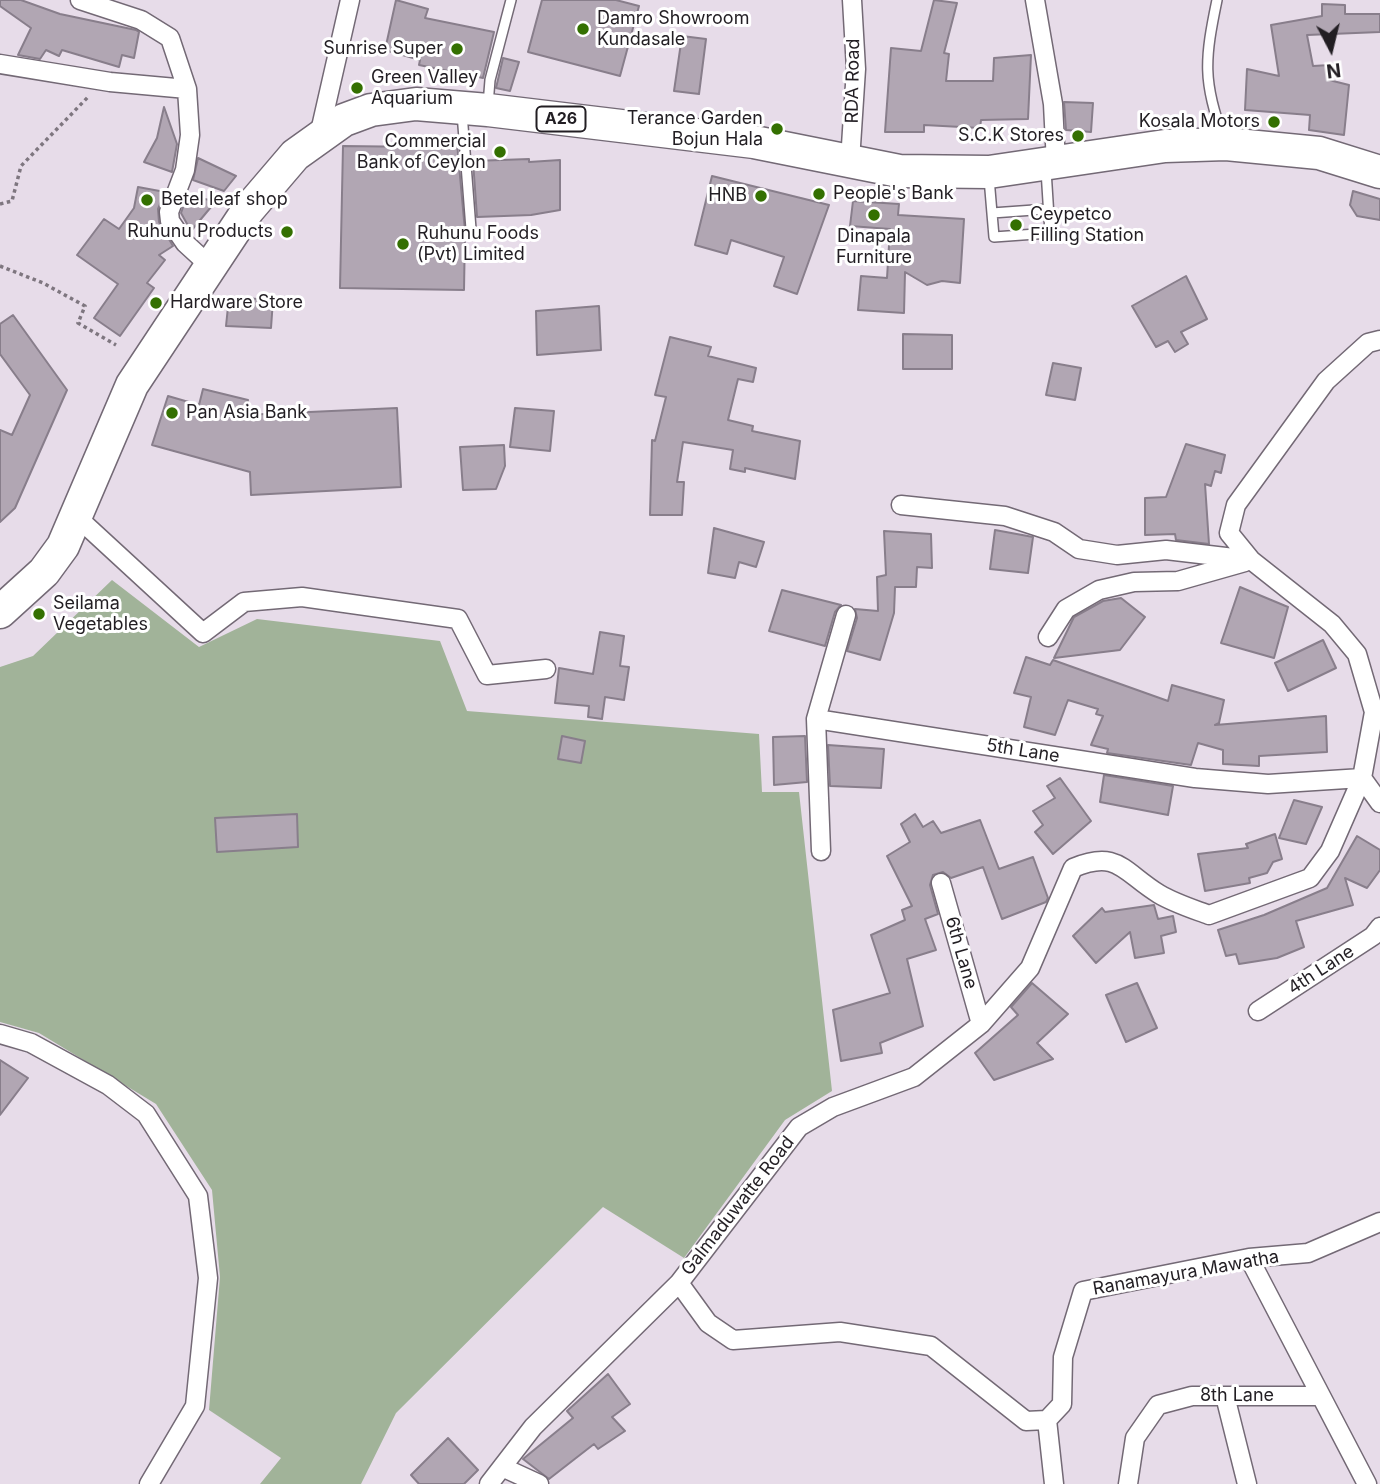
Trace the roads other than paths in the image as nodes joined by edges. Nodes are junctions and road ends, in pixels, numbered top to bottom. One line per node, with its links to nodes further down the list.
1 (80, 0): 8 (street)
2 (350, 0): 10 (street)
3 (512, 0): 9 (lane)
4 (852, 0): 12 (street, RDA Road)
5 (1035, 0): 13 (street)
6 (1217, 0): 11 (lane)
7 (0, 64): 8 (street)
8 (187, 89): 19 (street)
9 (474, 109): 10 (highway, A26); 12 (highway, A26); 18 (lane)
10 (319, 136): 19 (highway, A26)
11 (1226, 144): 13 (highway, A26); 15 (highway, A26)
12 (850, 161): 14 (highway, A26)
13 (1051, 164): 14 (highway, A26); 16 (lane)
14 (989, 172): 17 (lane)
15 (1380, 172)
16 (1048, 209): 17 (lane); 17 (lane)
17 (992, 213)
18 (471, 229)
19 (209, 265): 22 (highway, A26)
20 (1380, 340): 23 (street, Galmaduwatte Road)
21 (901, 505): 23 (street)
22 (77, 517): 24 (highway, A26); 27 (street)
23 (1251, 560): 26 (street); 28 (street, Galmaduwatte Road)
24 (0, 612)
25 (846, 615): 29 (street)
26 (1048, 637)
27 (546, 669)
28 (1377, 713): 30 (street, Galmaduwatte Road)
29 (816, 719): 30 (street, 5th Lane); 32 (street)
30 (1362, 778): 31 (street); 36 (street, Galmaduwatte Road)
31 (1380, 803)
32 (821, 851)
33 (941, 883): 36 (street, 6th Lane)
34 (1380, 927): 35 (street, 4th Lane)
35 (1258, 1011)
36 (981, 1024): 40 (street, Galmaduwatte Road)
37 (0, 1034): 45 (street)
38 (1380, 1222): 39 (street, Ranamayura Mawatha)
39 (1249, 1258): 42 (street); 43 (street, Ranamayura Mawatha)
40 (679, 1283): 43 (street); 44 (street, Galmaduwatte Road)
41 (1225, 1396): 42 (street, 8th Lane); 49 (street, 8th Lane); 50 (street)
42 (1319, 1396): 51 (street)
43 (1047, 1420): 48 (street)
44 (502, 1467): 46 (street, Galmaduwatte Road); 47 (street)
45 (149, 1484)
46 (489, 1484)
47 (539, 1484)
48 (1054, 1484)
49 (1128, 1484)
50 (1247, 1484)
51 (1367, 1484)

